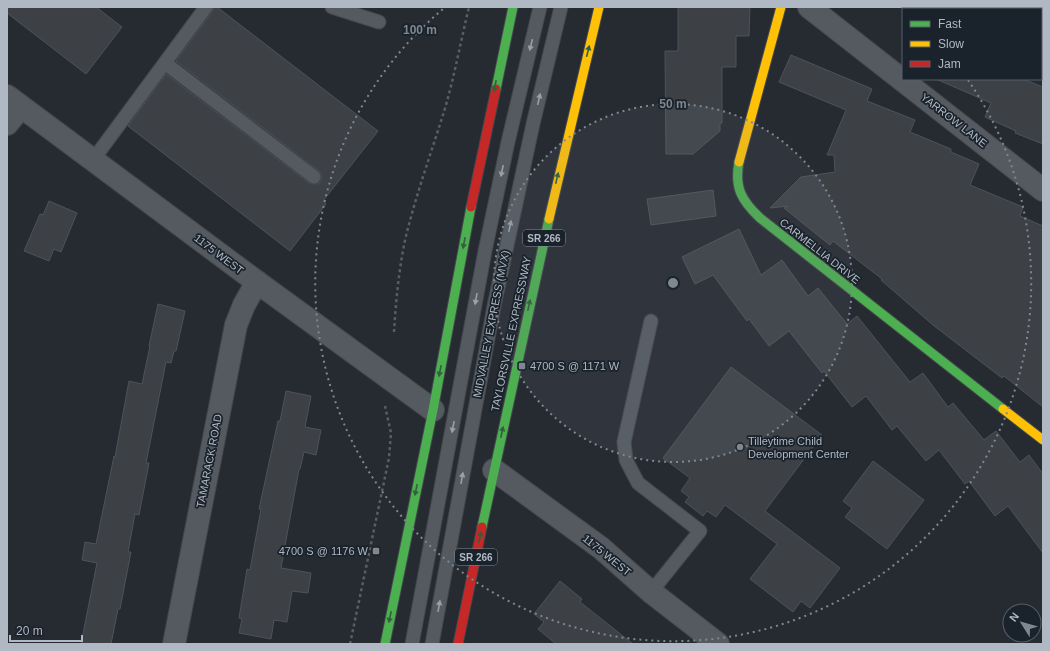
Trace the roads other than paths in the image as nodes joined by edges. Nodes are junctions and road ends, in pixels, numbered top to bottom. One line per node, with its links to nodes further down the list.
1 (206, 7): 10 (lane)
2 (334, 7): 9 (lane)
3 (513, 7): 18 (main road, one-way to 18)
4 (540, 7): 24 (lane, MIDVALLEY EXPRESS (MVX), one-way to 24)
5 (561, 7): 25 (lane, MIDVALLEY EXPRESS (MVX), one-way to 5)
6 (598, 7): 20 (main road, TAYLORSVILLE EXPRESSWAY / SR 266, one-way to 6)
7 (781, 7): 19 (main road, CARMELLIA DRIVE)
8 (808, 7): 15 (street, YARROW LANE)
9 (378, 22)
10 (165, 63): 13 (lane); 14 (lane)
11 (14, 102): 12 (street); 13 (street, 1175 WEST)
12 (7, 124)
13 (93, 160): 16 (street, 1175 WEST)
14 (314, 177)
15 (1043, 190)
16 (257, 282): 18 (street, 1175 WEST); 22 (street, TAMARACK ROAD)
17 (650, 321): 21 (lane)
18 (433, 410): 23 (main road, one-way to 23)
19 (1043, 440)
20 (494, 470): 21 (street, 1175 WEST); 26 (main road, TAYLORSVILLE EXPRESSWAY / SR 266, one-way to 20)
21 (651, 592): 27 (street, 1175 WEST)
22 (174, 644)
23 (385, 644)
24 (412, 644)
25 (432, 644)
26 (458, 644)
27 (718, 644)

